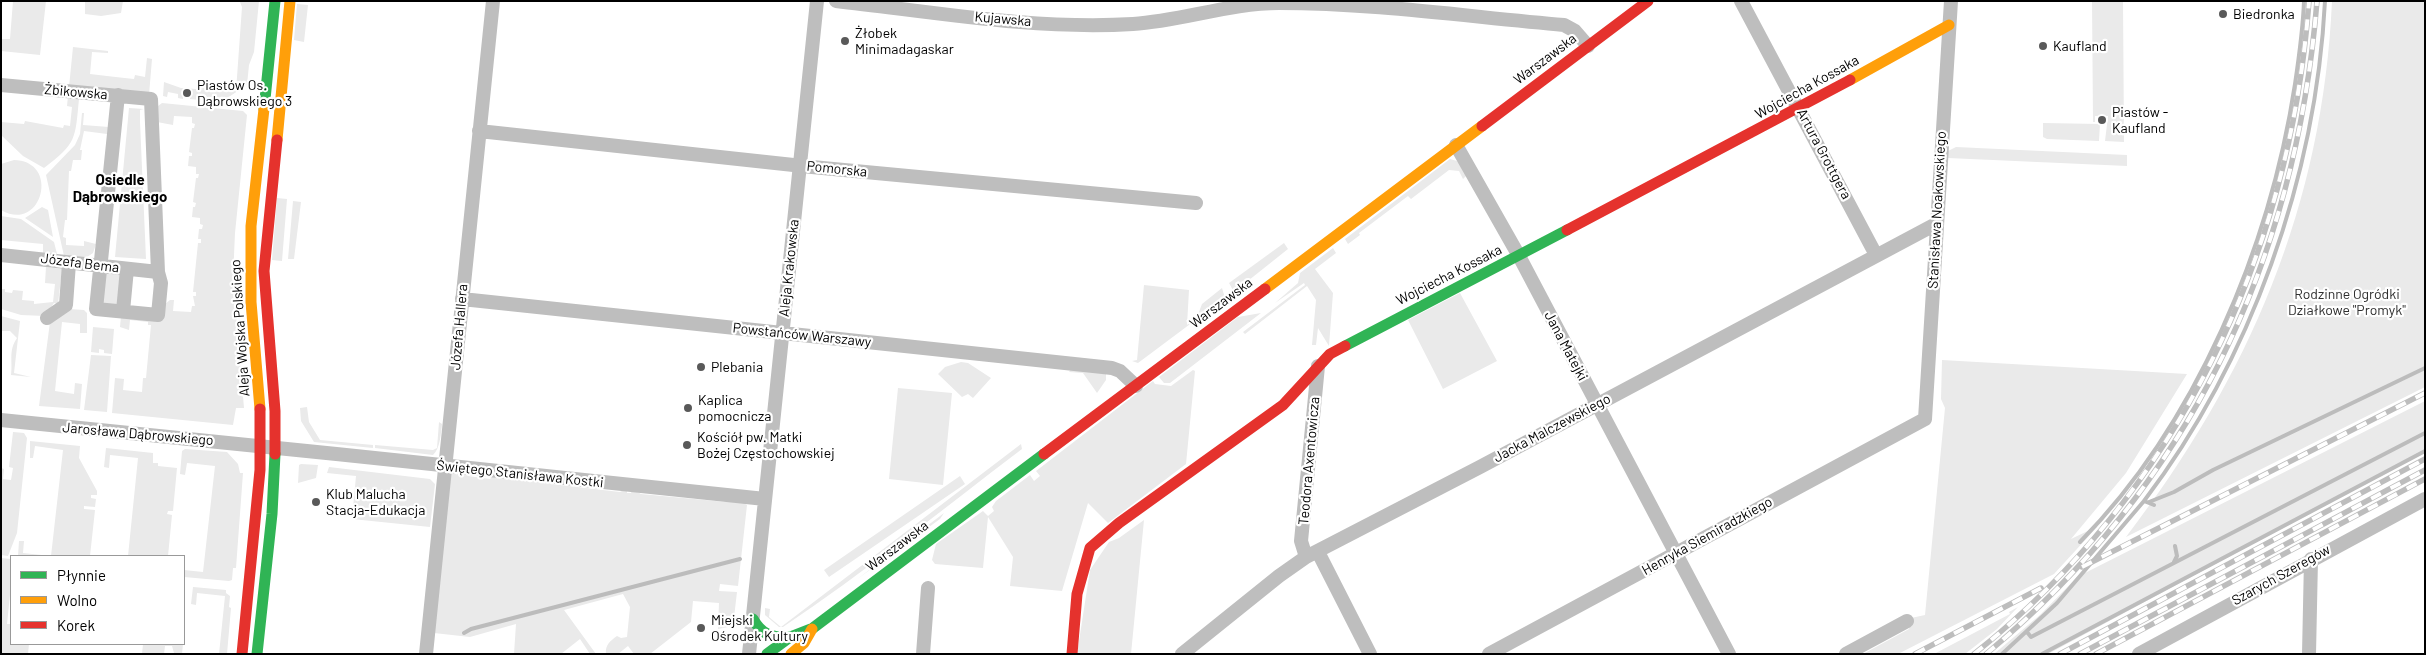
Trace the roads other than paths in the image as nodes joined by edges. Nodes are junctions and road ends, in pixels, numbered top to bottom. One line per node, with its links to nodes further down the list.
1 (276, 1): 35 (street, Aleja Wojska Polskiego)
2 (290, 1): 36 (street, Aleja Wojska Polskiego)
3 (492, 1): 14 (street, Józefa Hallera)
4 (817, 1): 16 (street, Aleja Krakowska)
5 (836, 1): 10 (street, Kujawska)
6 (1648, 1): 10 (street, Warszawska)
7 (1741, 1): 13 (street, Artura Grottgera)
8 (1951, 1): 9 (street, Stanisława Noakowskiego)
9 (1949, 25): 13 (street, Wojciecha Kossaka); 18 (street, Stanisława Noakowskiego)
10 (1588, 46): 15 (street, Warszawska)
11 (1, 85): 12 (street, Żbikowska)
12 (118, 96): 23 (street); 25 (street, Żbikowska)
13 (1800, 108): 20 (street, Artura Grottgera); 21 (street, Wojciecha Kossaka)
14 (479, 131): 16 (street, Pomorska); 26 (street, Józefa Hallera)
15 (1456, 145): 21 (street, Jana Matejki); 31 (street, Warszawska)
16 (800, 165): 17 (street, Pomorska); 29 (street, Aleja Krakowska)
17 (1196, 203)
18 (1936, 224): 20 (street, Jacka Malczewskiego); 33 (street, Stanisława Noakowskiego)
19 (1, 255): 22 (street, Józefa Bema)
20 (1876, 255): 32 (street, Jacka Malczewskiego)
21 (1518, 256): 30 (street, Wojciecha Kossaka); 32 (street, Jana Matejki)
22 (69, 263): 23 (street, Józefa Bema); 28 (street)
23 (99, 266): 24 (street, Józefa Bema); 27 (street)
24 (127, 269): 25 (street, Józefa Bema); 27 (street)
25 (158, 272): 27 (street)
26 (462, 299): 29 (street, Powstańców Warszawy); 37 (street, Józefa Hallera)
27 (123, 311)
28 (47, 318)
29 (782, 332): 31 (street, Powstańców Warszawy); 38 (street, Aleja Krakowska)
30 (1318, 365): 40 (street, Teodora Axentowicza); 55 (street, Wojciecha Kossaka)
31 (1136, 386): 46 (street, Warszawska)
32 (1597, 404): 40 (street, Jacka Malczewskiego); 41 (street, Jana Matejki)
33 (1925, 419): 41 (street, Henryka Siemiradzkiego)
34 (1, 420): 35 (street, Jarosława Dąbrowskiego)
35 (261, 446): 36 (street, Jarosława Dąbrowskiego); 48 (street, Aleja Wojska Polskiego)
36 (275, 447): 37 (street, Świętego Stanisława Kostki); 49 (street, Aleja Wojska Polskiego)
37 (446, 464): 38 (street, Świętego Stanisława Kostki); 50 (street, Józefa Hallera)
38 (765, 498): 44 (street, Aleja Krakowska)
39 (2425, 499): 42 (street, Szarych Szeregów)
40 (1312, 554): 56 (street, Jacka Malczewskiego); 57 (street, Teodora Axentowicza)
41 (1675, 554): 58 (street, Henryka Siemiradzkiego); 59 (street, Jana Matejki)
42 (2311, 559): 61 (street, Szarych Szeregów); 62 (street)
43 (928, 588): 54 (street)
44 (752, 619): 47 (street); 51 (street, Aleja Krakowska)
45 (1907, 621): 60 (street)
46 (813, 628): 47 (street, Warszawska); 53 (street, Warszawska)
47 (790, 637): 52 (street, Warszawska)
48 (242, 654)
49 (257, 654)
50 (426, 654)
51 (749, 654)
52 (768, 654)
53 (791, 654)
54 (922, 654)
55 (1072, 654)
56 (1182, 654)
57 (1370, 654)
58 (1489, 654)
59 (1729, 654)
60 (1846, 654)
61 (2139, 654)
62 (2310, 654)

